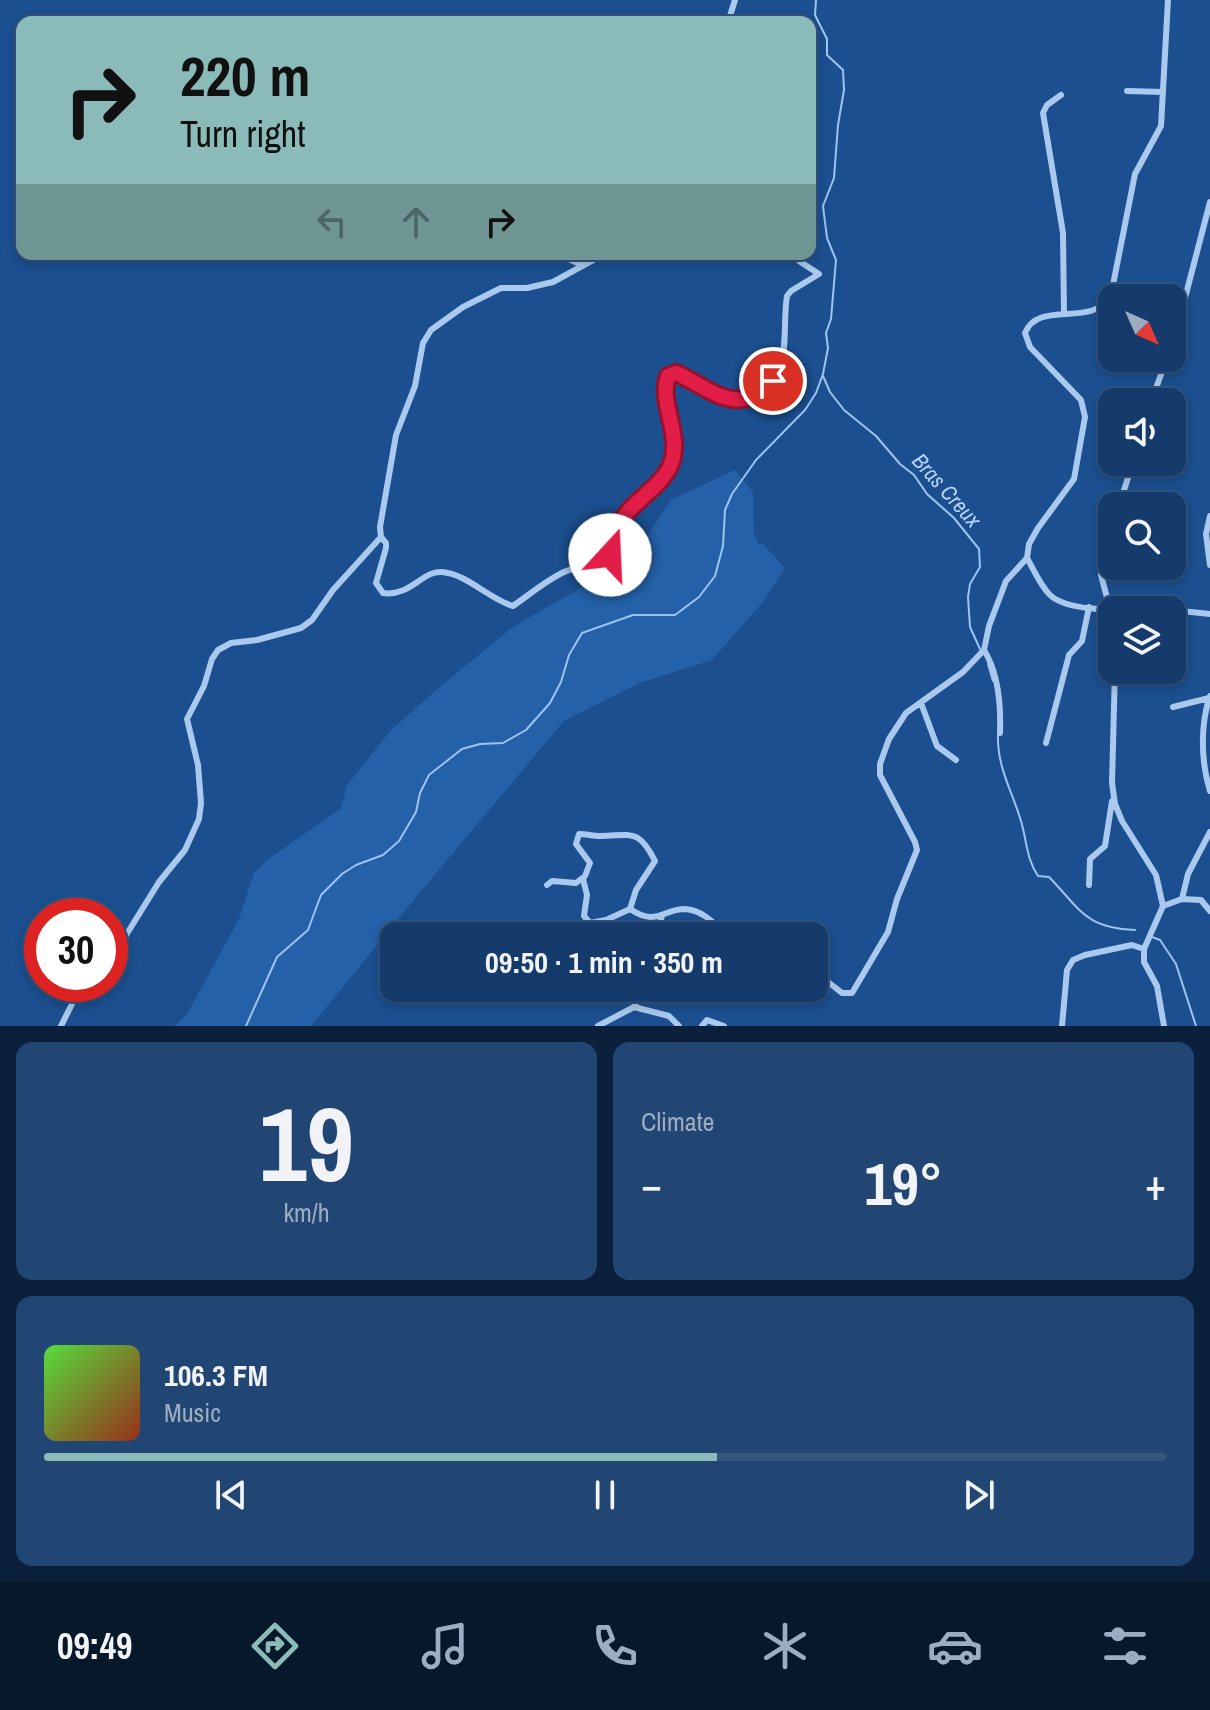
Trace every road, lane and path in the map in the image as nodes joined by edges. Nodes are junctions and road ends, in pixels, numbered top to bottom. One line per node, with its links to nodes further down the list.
1 (1168, 0): 3 (street)
2 (1127, 91): 3 (street)
3 (1163, 92): 11 (street)
4 (1061, 95): 11 (street)
5 (1210, 202): 10 (street)
6 (571, 260): 9 (street)
7 (592, 260): 9 (street)
8 (800, 260): 13 (street)
9 (582, 265): 13 (street)
10 (1186, 294)
11 (1064, 314): 14 (street)
12 (1210, 516): 15 (street)
13 (381, 537): 41 (street)
14 (1027, 558): 16 (street); 20 (street)
15 (1210, 565)
16 (1089, 607): 17 (street); 26 (street)
17 (1098, 608)
18 (1186, 612): 19 (street)
19 (1210, 614)
20 (984, 650): 23 (street); 25 (street)
21 (1115, 684): 29 (street)
22 (1209, 697): 24 (street); 28 (street)
23 (921, 703): 27 (street); 43 (street)
24 (1173, 707)
25 (1000, 733)
26 (1046, 743)
27 (956, 760)
28 (1210, 791)
29 (1113, 794): 33 (street); 35 (street)
30 (1210, 832): 34 (street)
31 (583, 879): 32 (street); 36 (street); 36 (street)
32 (547, 885)
33 (1089, 885)
34 (1182, 899): 35 (street); 37 (street)
35 (1163, 906): 42 (street)
36 (630, 909): 38 (street)
37 (1210, 911)
38 (662, 916): 39 (street); 40 (street)
39 (660, 922)
40 (712, 922)
41 (128, 932)
42 (1144, 949): 52 (street); 53 (street)
43 (828, 982)
44 (73, 1002): 47 (street)
45 (636, 1002): 46 (street)
46 (634, 1007): 48 (street); 49 (street)
47 (61, 1026)
48 (598, 1026)
49 (679, 1026)
50 (702, 1026): 51 (street)
51 (724, 1026)
52 (1062, 1026)
53 (1164, 1026)

